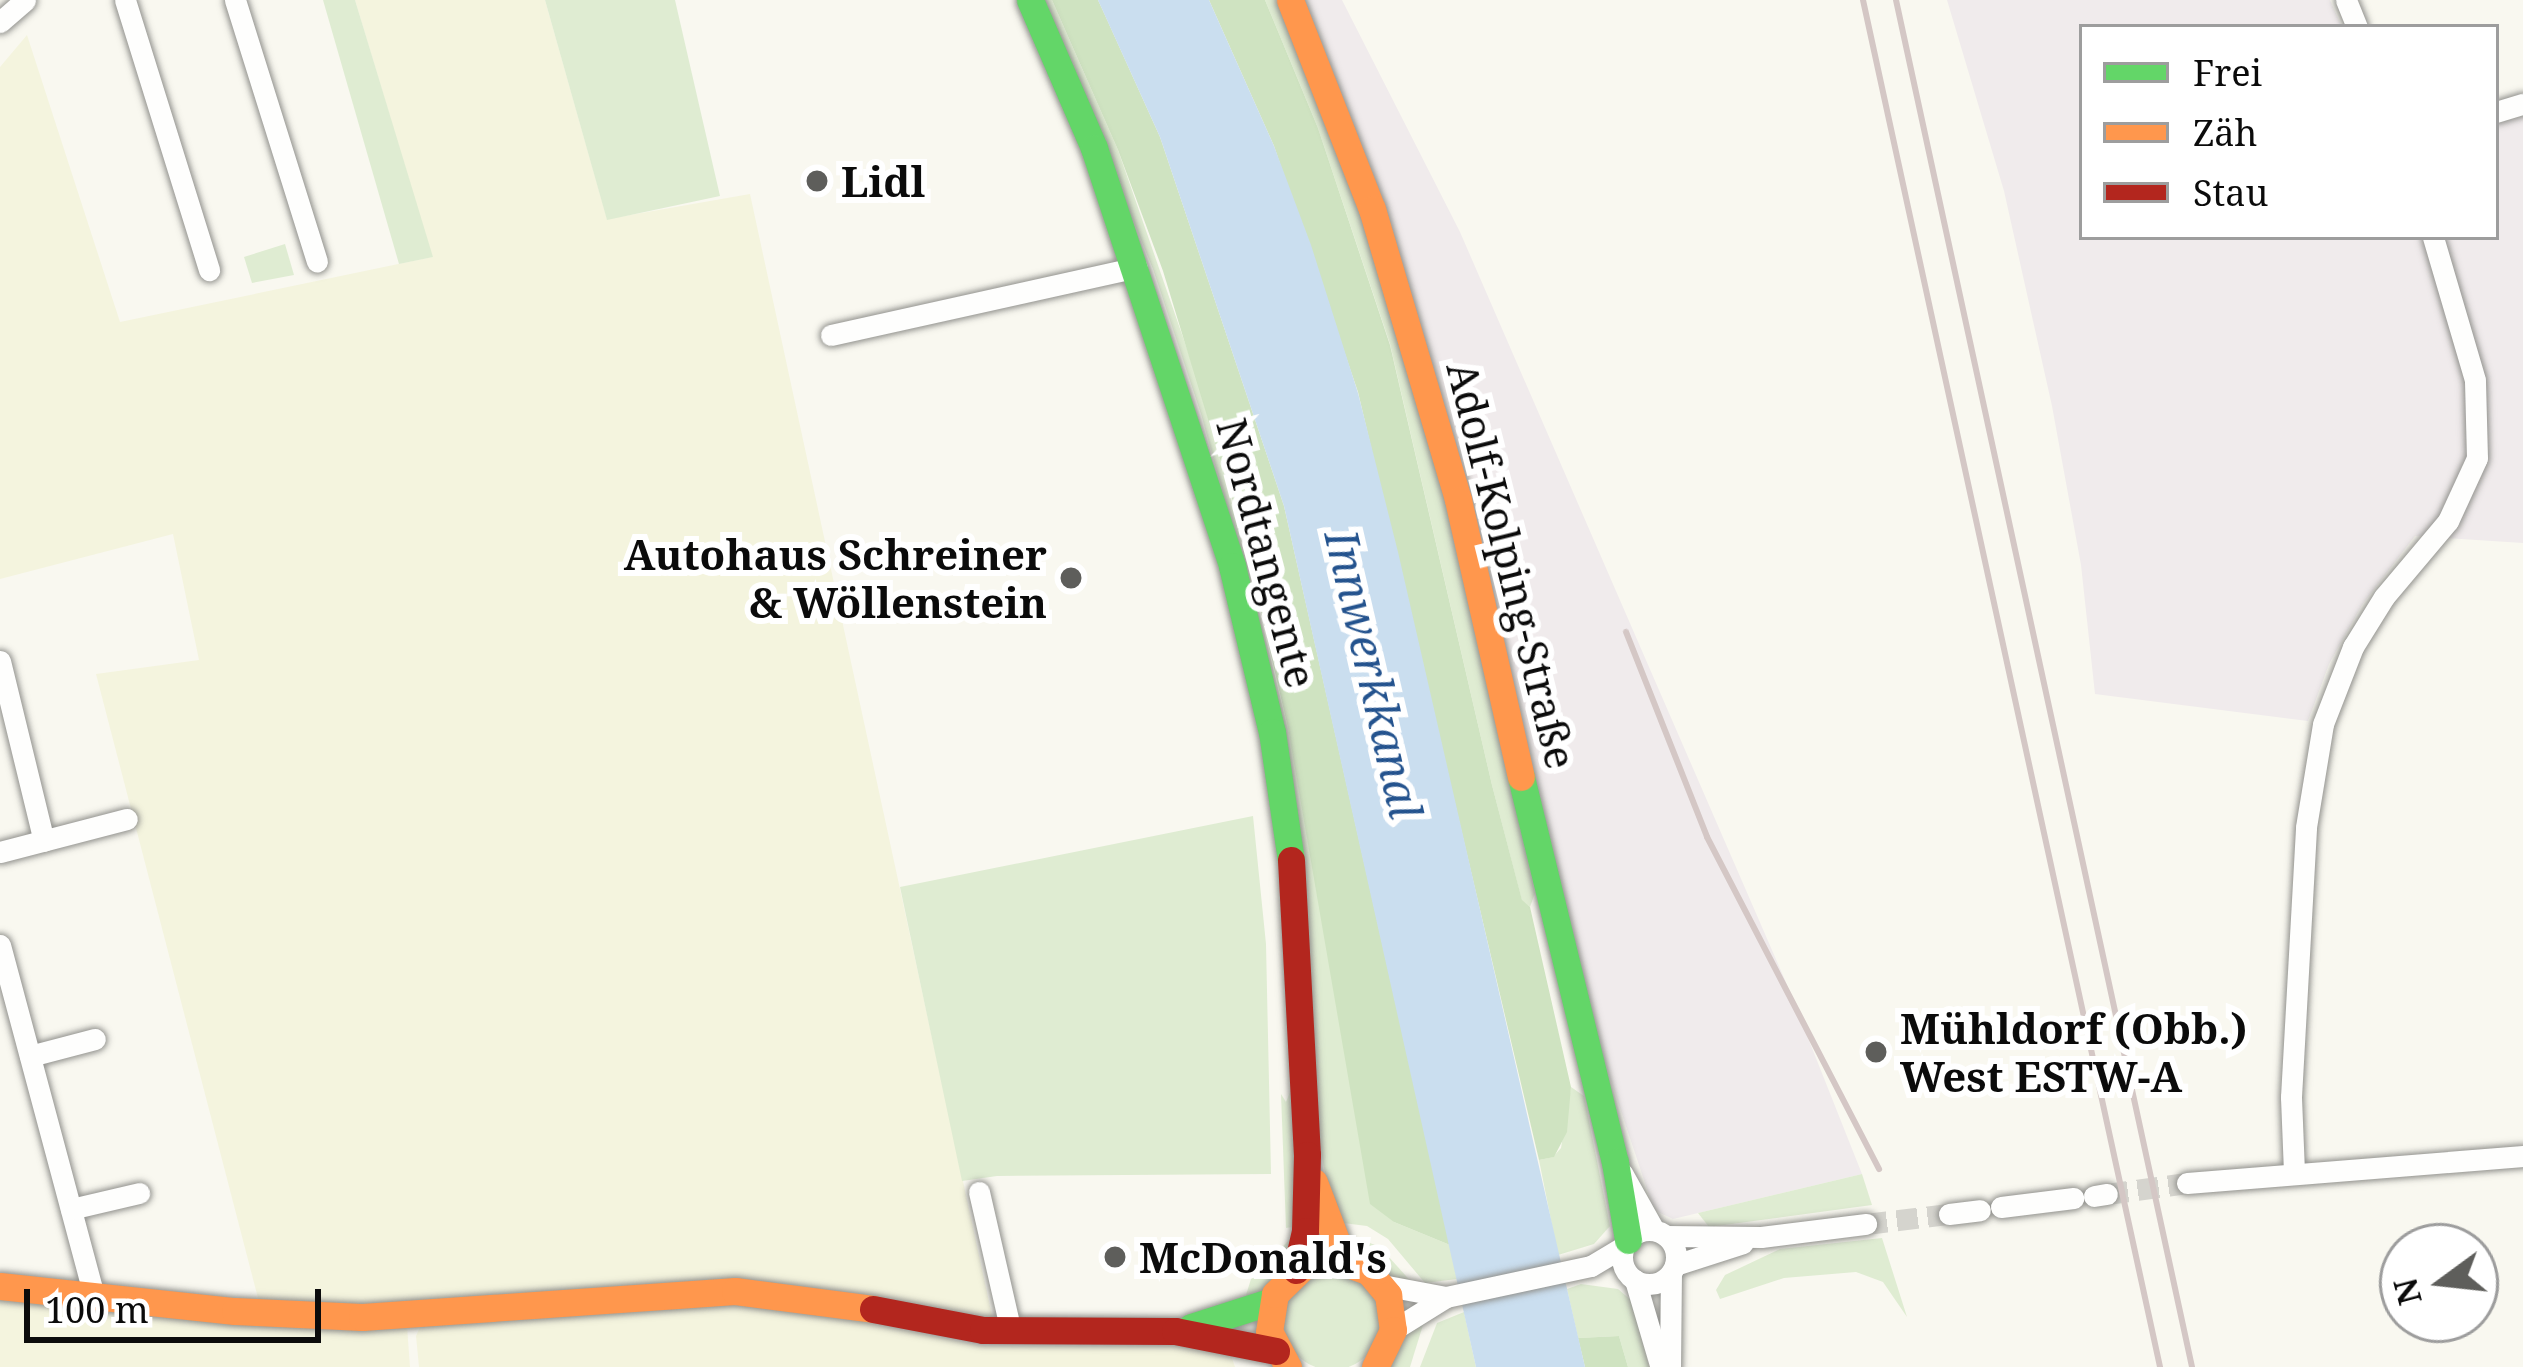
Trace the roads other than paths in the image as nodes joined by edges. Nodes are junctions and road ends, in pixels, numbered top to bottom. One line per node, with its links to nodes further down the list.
1 (25, 0): 6 (street)
2 (125, 0): 10 (street)
3 (235, 0): 8 (street)
4 (1030, 0): 9 (street, Nordtangente)
5 (1290, 0): 30 (street, Adolf-Kolping-Straße)
6 (0, 22)
7 (2434, 240): 21 (street)
8 (316, 261)
9 (1137, 267): 11 (street); 19 (street, Nordtangente)
10 (208, 270)
11 (831, 335)
12 (0, 661): 14 (street)
13 (127, 819): 14 (street)
14 (44, 841): 15 (street)
15 (0, 852)
16 (0, 945): 18 (street)
17 (95, 1039): 18 (street)
18 (30, 1056): 26 (street)
19 (1306, 1155): 31 (street, Nordtangente); 34 (street, Nordtangente)
20 (2523, 1156): 21 (street)
21 (2294, 1172): 22 (street)
22 (2187, 1184)
23 (979, 1192): 43 (street)
24 (139, 1193): 26 (street)
25 (2092, 1196): 27 (street)
26 (71, 1209): 38 (street)
27 (1949, 1214)
28 (1866, 1224): 29 (street)
29 (1761, 1237): 30 (street); 33 (street)
30 (1643, 1238): 32 (street); 33 (street); 35 (street)
31 (1344, 1261): 34 (street); 36 (street)
32 (1591, 1266): 35 (street); 39 (street)
33 (1673, 1269): 35 (street); 47 (street)
34 (1297, 1270): 40 (street)
35 (1632, 1277): 46 (street)
36 (1382, 1285): 39 (street); 41 (street)
37 (0, 1286): 38 (street)
38 (94, 1295): 43 (street)
39 (1446, 1297): 41 (street)
40 (1272, 1301): 42 (street); 44 (street)
41 (1394, 1330): 45 (street)
42 (1175, 1331): 43 (street); 44 (street)
43 (1011, 1332)
44 (1282, 1359)
45 (1375, 1367)
46 (1660, 1367)
47 (1670, 1367)

